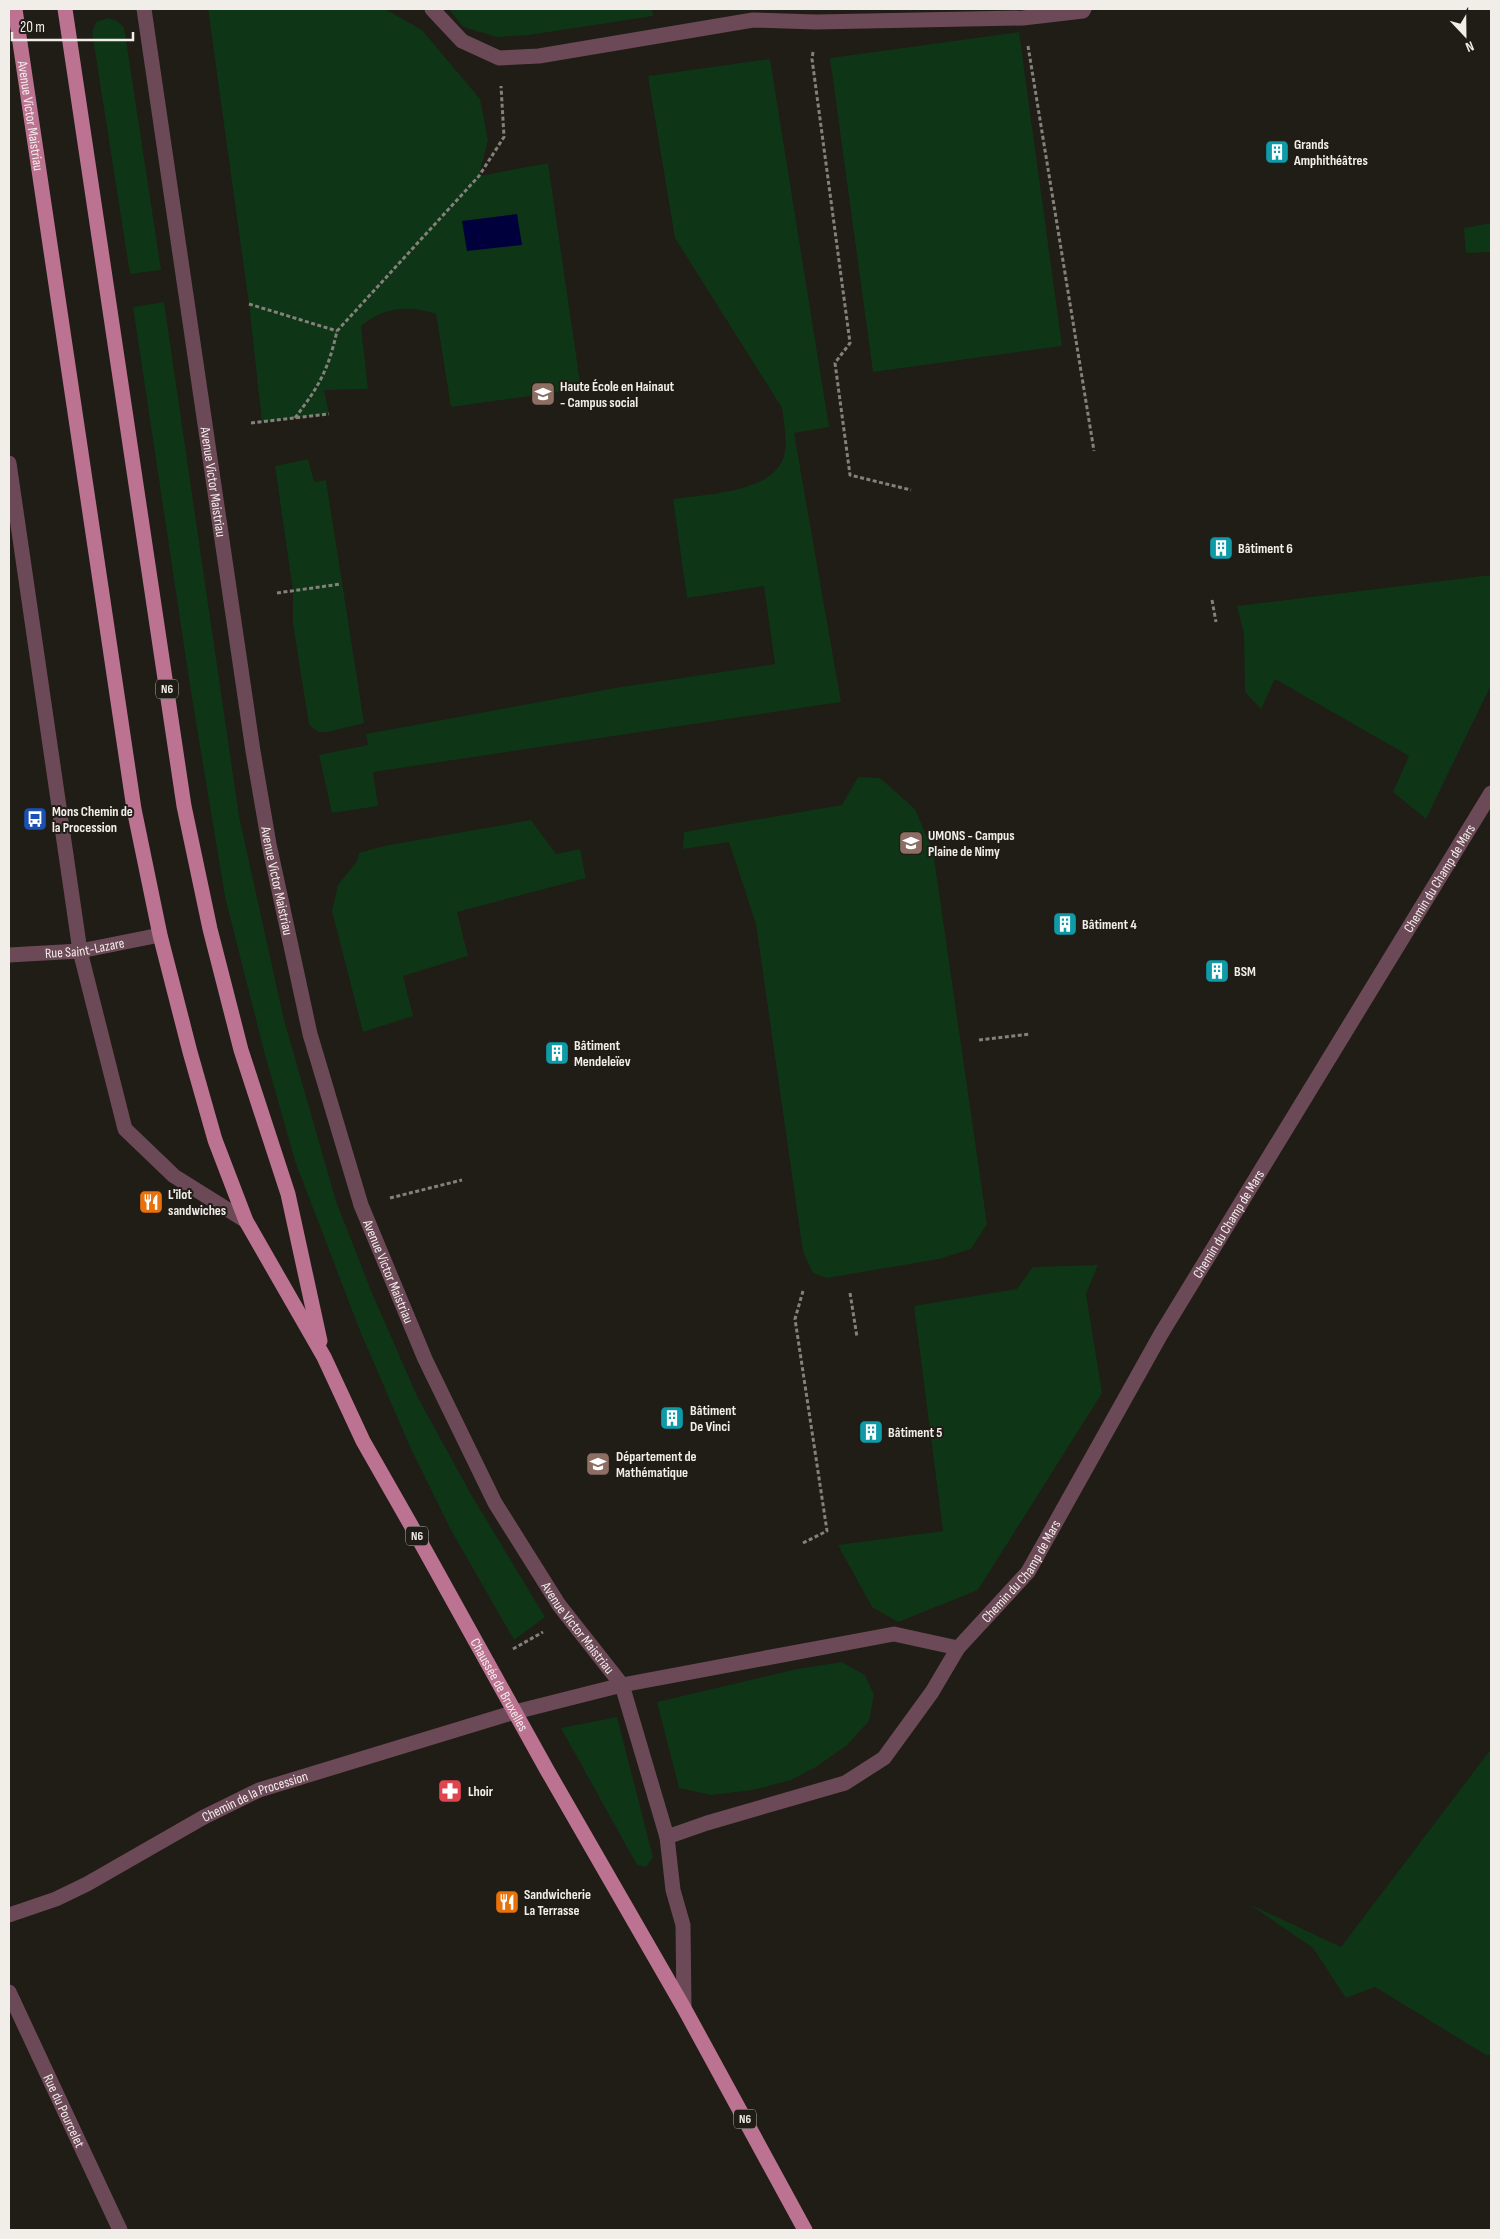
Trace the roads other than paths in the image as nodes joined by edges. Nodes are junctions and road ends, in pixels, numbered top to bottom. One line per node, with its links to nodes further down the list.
1 (15, 9): 10 (main road, Avenue Victor Maistriau / N6)
2 (65, 9): 14 (main road, N6)
3 (144, 9): 16 (street, Avenue Victor Maistriau)
4 (432, 9): 7 (street)
5 (1098, 9): 6 (street)
6 (1083, 10): 7 (street)
7 (814, 15)
8 (9, 463): 11 (street, Avenue Victor Maistriau)
9 (1491, 793): 15 (street, Chemin du Champ de Mars)
10 (160, 934): 11 (street, Rue Saint-Lazare); 13 (main road, Avenue Victor Maistriau / N6)
11 (80, 951): 12 (street, Rue Saint-Lazare); 13 (street, Avenue Victor Maistriau)
12 (9, 955)
13 (246, 1221): 14 (main road, Avenue Victor Maistriau / N6)
14 (324, 1357): 17 (main road, Chaussée de Bruxelles / N6)
15 (958, 1648): 16 (street); 18 (street, Chemin du Champ de Mars)
16 (622, 1685): 17 (street); 18 (street, Chaussée de Bruxelles)
17 (515, 1712): 19 (street, Chemin de la Procession); 21 (main road, Chaussée de Bruxelles / N6)
18 (667, 1837): 21 (street, Chaussée de Bruxelles)
19 (9, 1915)
20 (9, 1992): 22 (street, Rue du Pourcelet)
21 (684, 2008): 23 (main road, Chaussée de Bruxelles / N6)
22 (120, 2230)
23 (805, 2230)

